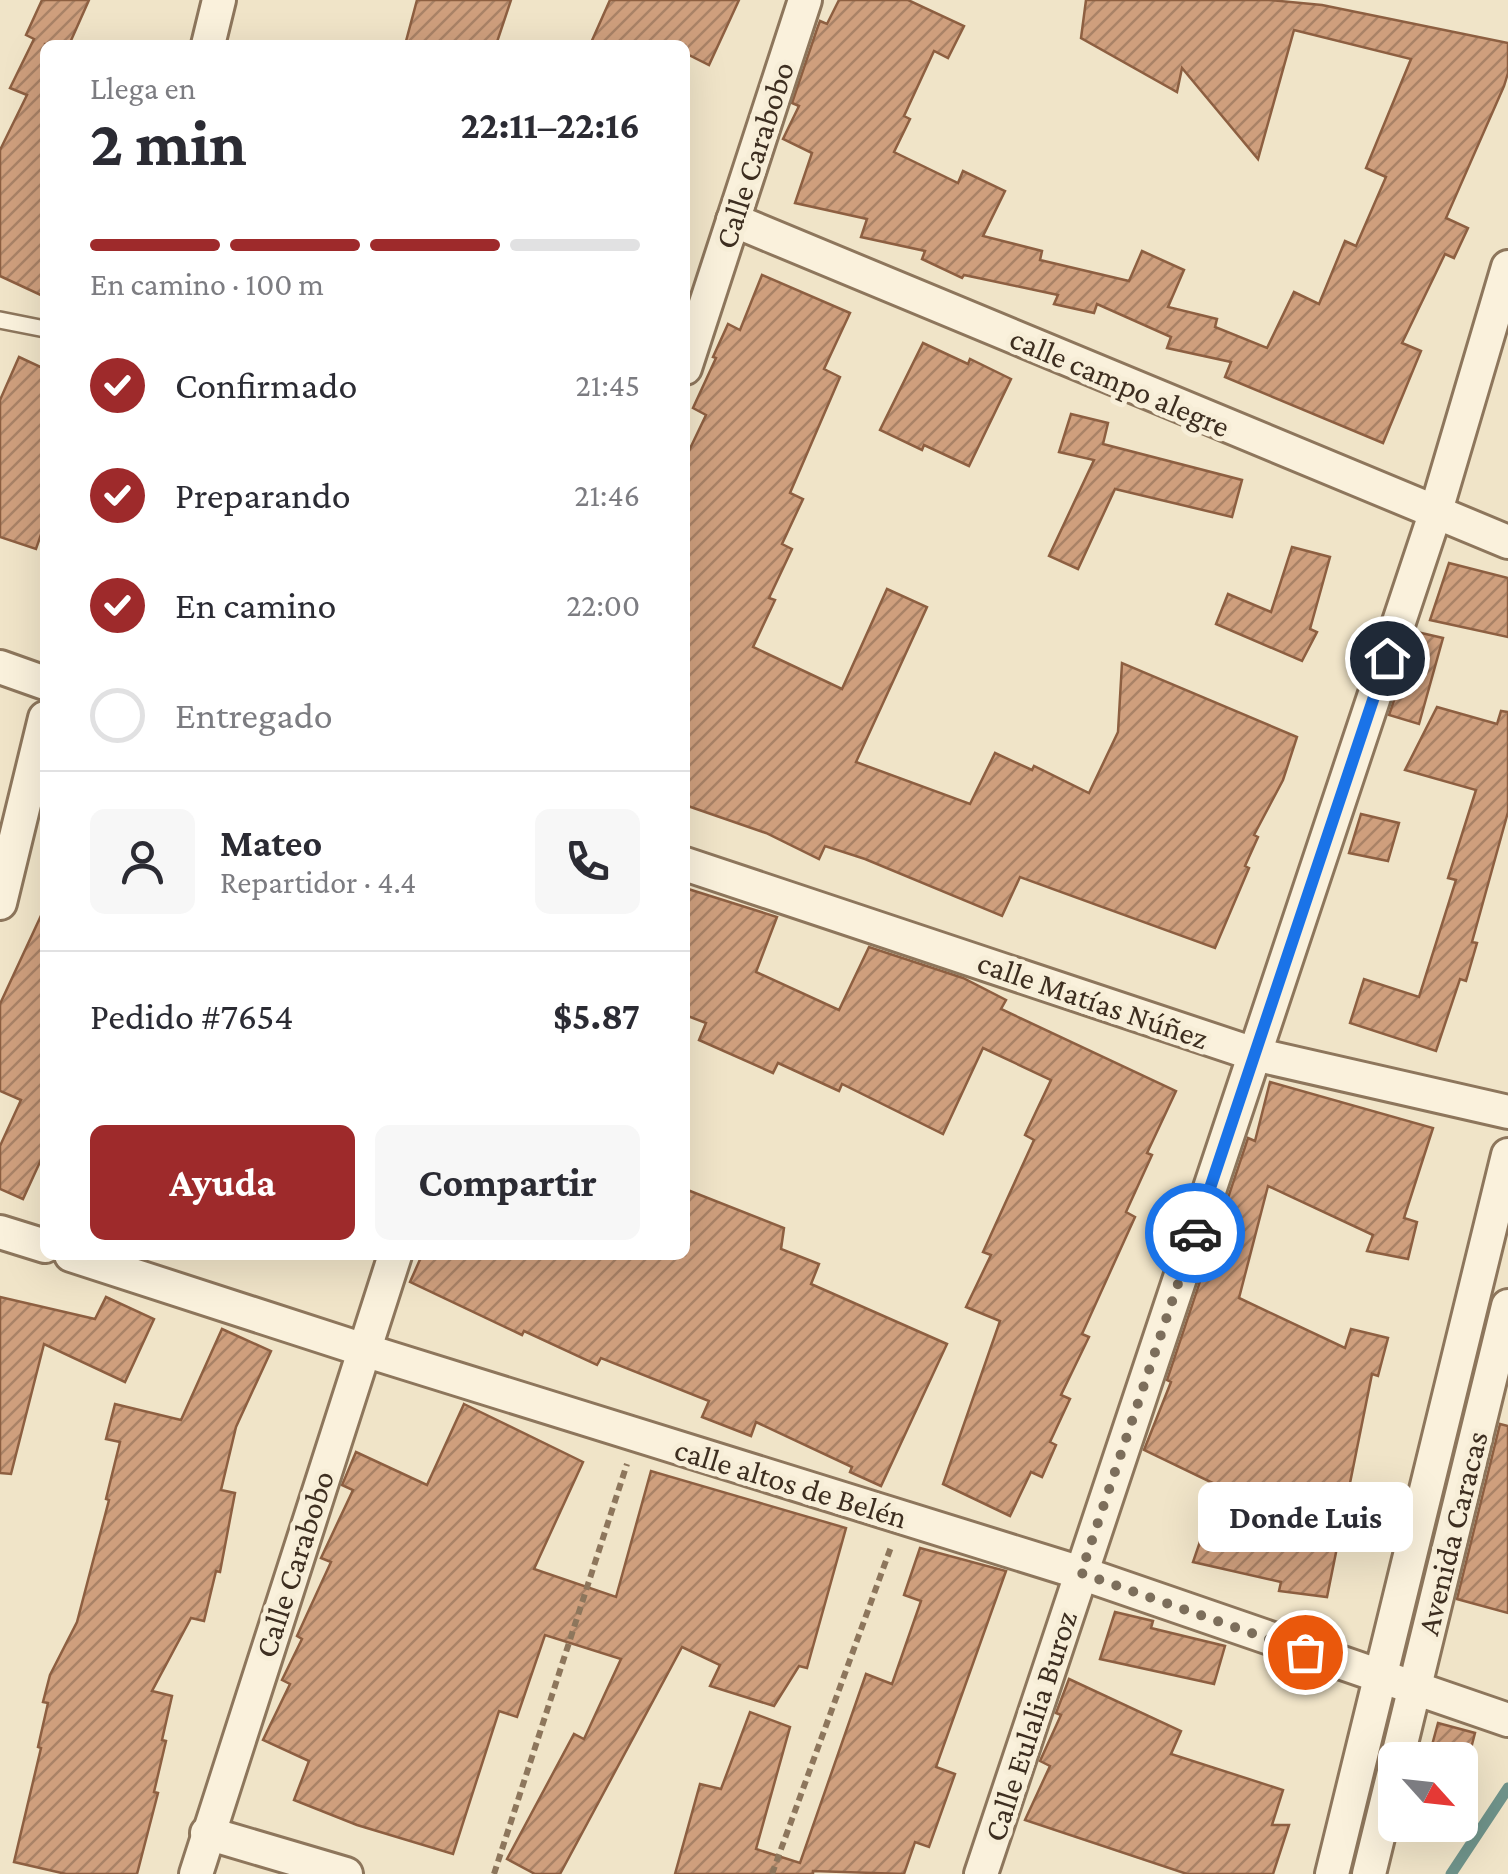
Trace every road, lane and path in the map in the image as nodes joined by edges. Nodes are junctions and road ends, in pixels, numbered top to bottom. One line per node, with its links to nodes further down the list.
1 (219, 0): 3 (street)
2 (805, 0): 4 (street, Calle Carabobo)
3 (209, 40)
4 (733, 220): 8 (street, Calle Carabobo); 9 (street, calle campo alegre)
5 (1508, 267): 9 (street, Calle Eulalia Buroz)
6 (0, 320): 7 (lane)
7 (40, 328)
8 (690, 353)
9 (1435, 514): 10 (street, calle campo alegre); 16 (street, Calle Eulalia Buroz)
10 (1508, 542)
11 (0, 666): 12 (street)
12 (40, 681)
13 (40, 739): 15 (street)
14 (690, 866): 16 (street, calle Matías Núñez)
15 (0, 903)
16 (1254, 1054): 17 (street, calle Matías Núñez); 27 (street, Calle Eulalia Buroz)
17 (1508, 1112)
18 (1508, 1156): 28 (street, Avenida Caracas)
19 (0, 1232): 20 (street)
20 (40, 1244)
21 (86, 1260): 24 (street, calle altos de Belén)
22 (393, 1260): 24 (street, Calle Carabobo)
23 (1508, 1306): 29 (street, Avenida Caracas)
24 (364, 1350): 25 (street, calle altos de Belén); 32 (street, Calle Carabobo)
25 (637, 1435): 26 (street, calle altos de Belén); 36 (path)
26 (902, 1518): 27 (street, calle altos de Belén); 37 (path)
27 (1081, 1573): 28 (street, calle altos de Belén); 38 (street, Calle Eulalia Buroz)
28 (1380, 1678): 29 (street, calle altos de Belén); 39 (street, Avenida Caracas)
29 (1415, 1688): 30 (street, calle altos de Belén); 31 (street, Avenida Caracas)
30 (1508, 1720)
31 (1402, 1742)
32 (207, 1833): 34 (street, Calle Carabobo); 35 (street)
33 (1378, 1837): 40 (street)
34 (196, 1874)
35 (346, 1874)
36 (494, 1874)
37 (772, 1874)
38 (981, 1874)
39 (1332, 1874)
40 (1369, 1874)

